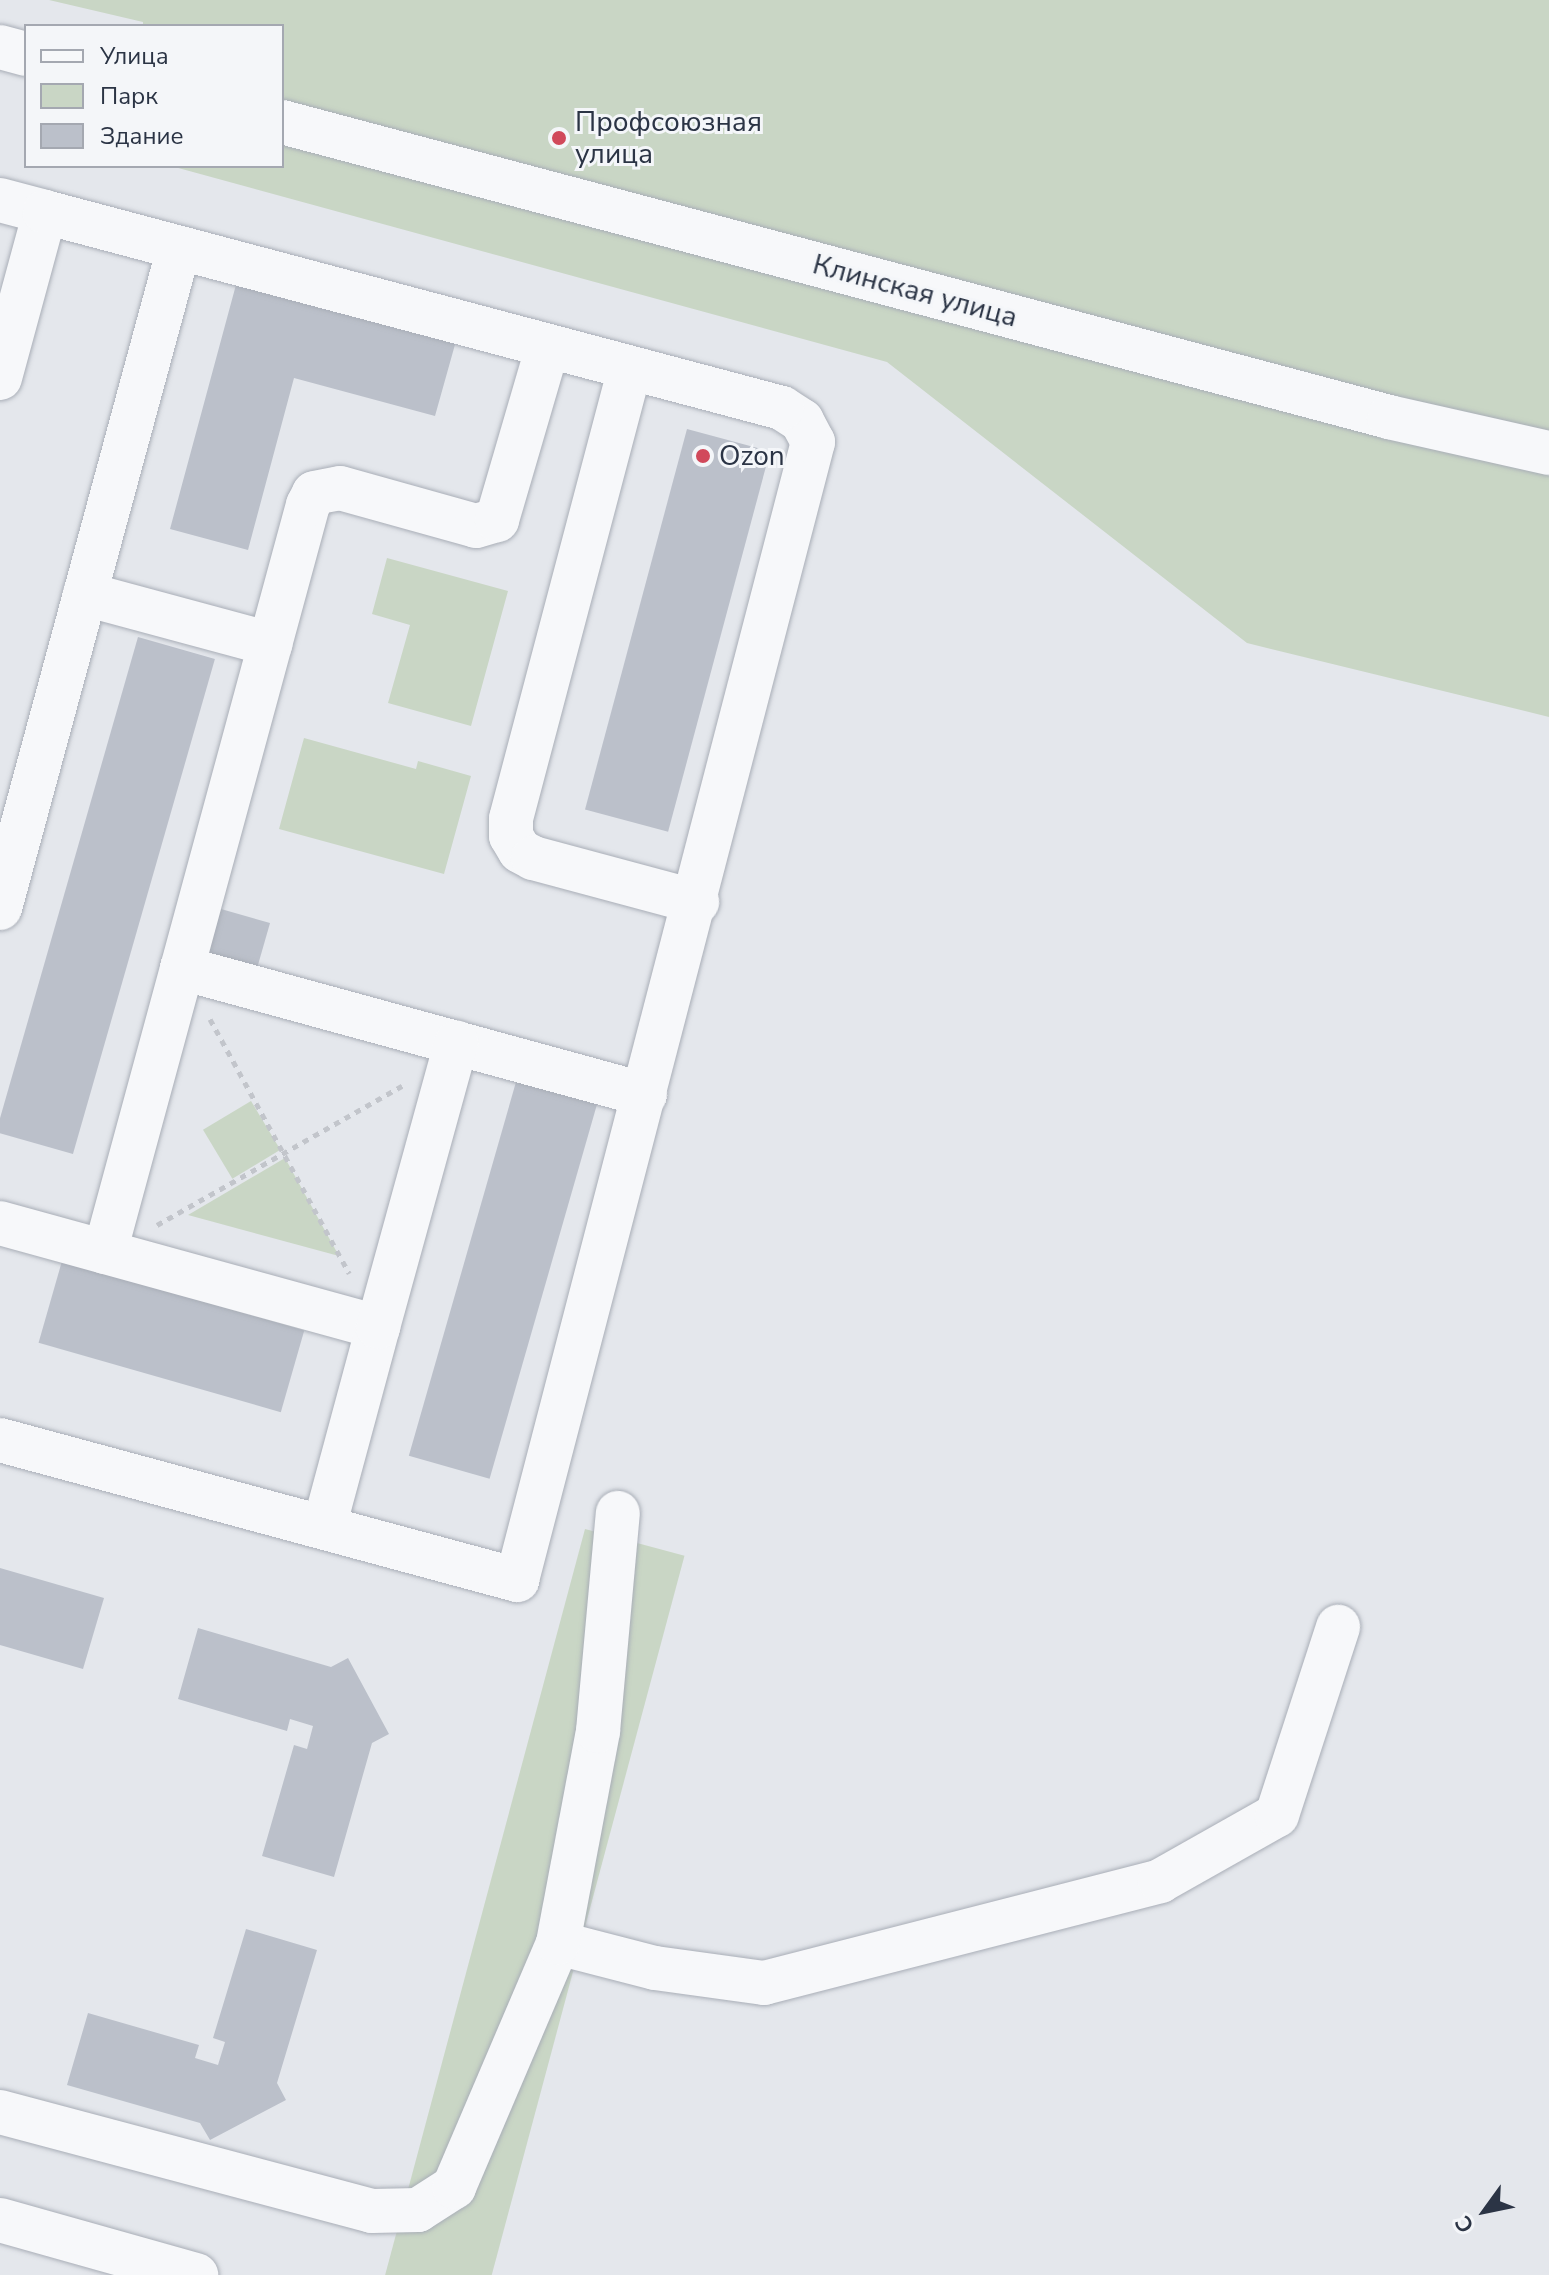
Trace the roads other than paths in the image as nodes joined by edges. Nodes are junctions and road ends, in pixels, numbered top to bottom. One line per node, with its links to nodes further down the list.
1 (0, 47): 2 (street)
2 (24, 53)
3 (284, 123): 10 (street, Клинская улица)
4 (0, 200): 5 (street)
5 (45, 212): 6 (street); 9 (street)
6 (179, 248): 7 (street); 11 (street)
7 (548, 346): 8 (street); 12 (street)
8 (630, 368): 13 (street); 13 (street)
9 (0, 378)
10 (1549, 453)
11 (85, 594): 12 (street); 14 (street)
12 (270, 644): 15 (street)
13 (697, 902): 17 (street)
14 (0, 908)
15 (182, 968): 16 (street); 19 (street)
16 (454, 1050): 17 (street); 20 (street)
17 (645, 1095): 23 (street)
18 (0, 1223): 19 (street)
19 (106, 1252): 20 (street)
20 (378, 1327): 23 (street)
21 (0, 1440): 23 (street)
22 (618, 1513): 25 (street)
23 (324, 1527)
24 (1338, 1627): 25 (street)
25 (558, 1943): 26 (street)
26 (0, 2112)
27 (0, 2220): 28 (street)
28 (196, 2275)

